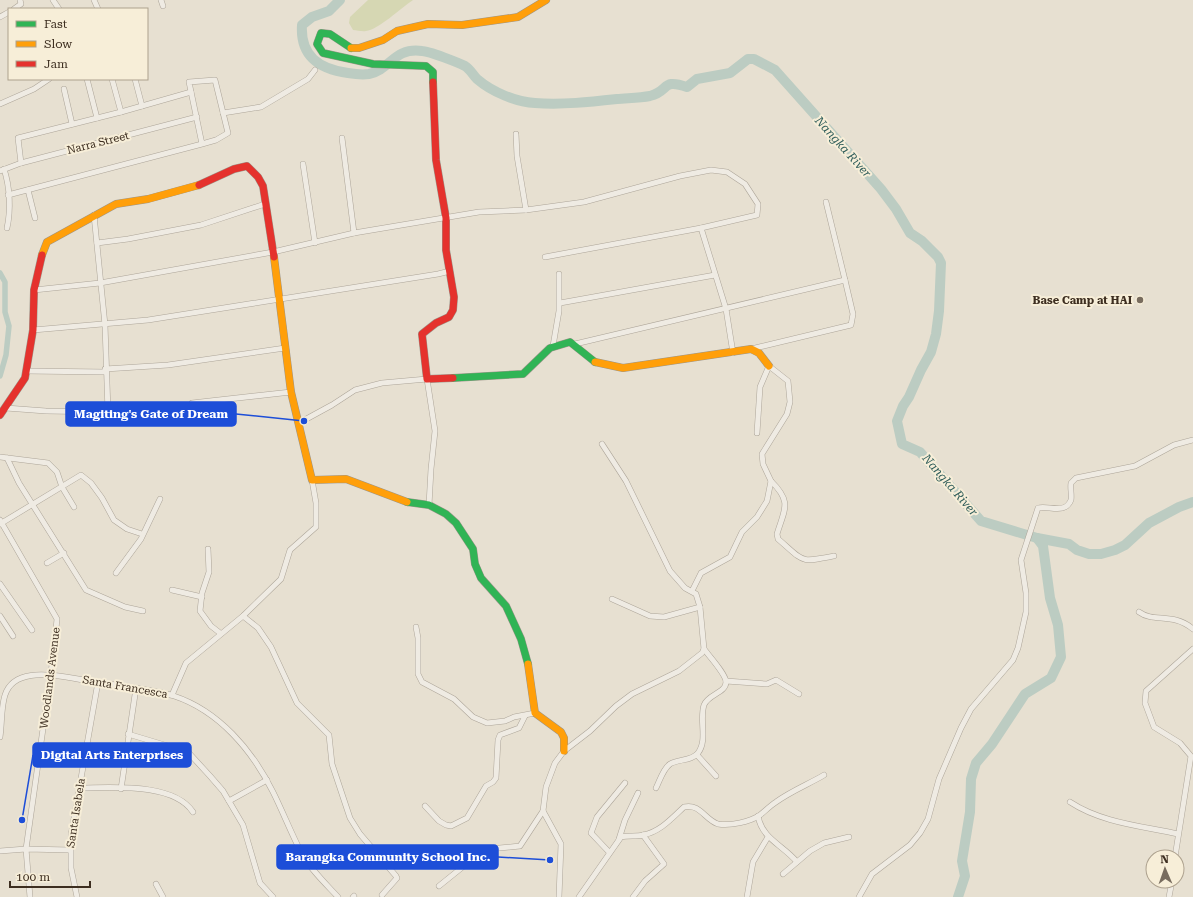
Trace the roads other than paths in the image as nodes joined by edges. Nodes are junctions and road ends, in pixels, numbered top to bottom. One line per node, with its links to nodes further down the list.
1 (20, 0): 4 (street)
2 (53, 0): 5 (street)
3 (546, 0): 33 (street)
4 (15, 8)
5 (59, 8)
6 (315, 70): 16 (street)
7 (48, 80): 13 (street)
8 (87, 80): 18 (street)
9 (112, 80): 15 (street)
10 (135, 80): 14 (street)
11 (64, 89): 19 (street)
12 (191, 92): 14 (street); 16 (street); 17 (street)
13 (0, 104)
14 (142, 106): 15 (street)
15 (121, 112): 18 (street)
16 (223, 113): 22 (street)
17 (197, 117): 22 (street); 23 (street, Narra Street)
18 (97, 118): 19 (street)
19 (72, 124): 23 (street)
20 (516, 134): 30 (street)
21 (342, 138): 36 (street)
22 (202, 144): 26 (street)
23 (21, 163): 25 (street, Narra Street)
24 (303, 164): 38 (street)
25 (2, 170): 27 (street)
26 (28, 190): 27 (street); 32 (street)
27 (8, 195): 34 (street)
28 (826, 202): 44 (street)
29 (265, 204): 31 (street); 37 (street); 39 (street)
30 (526, 210): 33 (street); 35 (street)
31 (94, 215): 37 (street); 46 (street)
32 (35, 218)
33 (446, 218): 36 (street); 41 (street)
34 (7, 228)
35 (701, 228): 40 (street); 43 (street)
36 (354, 233): 38 (street)
37 (97, 243): 45 (street)
38 (315, 243): 39 (street)
39 (273, 252): 45 (street); 47 (street)
40 (545, 257)
41 (450, 271): 47 (street); 60 (street)
42 (559, 274): 48 (street)
43 (715, 275): 48 (street); 49 (street)
44 (845, 280): 49 (street); 55 (street)
45 (100, 283): 46 (street); 50 (street)
46 (34, 290): 51 (street)
47 (280, 300): 50 (street); 54 (street)
48 (560, 303): 53 (street)
49 (726, 309): 52 (street); 56 (street)
50 (105, 324): 51 (street); 59 (street)
51 (33, 330): 58 (street)
52 (575, 344): 53 (street); 56 (street)
53 (553, 346): 60 (street)
54 (285, 348): 59 (street); 61 (street)
55 (751, 350): 56 (street); 57 (street)
56 (733, 353)
57 (769, 366): 66 (street); 72 (street)
58 (26, 371): 59 (street); 63 (street)
59 (105, 371): 63 (street)
60 (427, 378): 65 (street); 76 (street)
61 (291, 392): 62 (street); 65 (street)
62 (192, 403)
63 (6, 408): 64 (street)
64 (0, 415)
65 (299, 423): 71 (street)
66 (757, 433)
67 (1193, 440): 155 (street)
68 (602, 444): 87 (street)
69 (0, 457): 70 (street)
70 (7, 458): 73 (street); 75 (street)
71 (312, 480): 76 (street); 95 (street)
72 (770, 481): 82 (street); 87 (street)
73 (62, 487): 75 (street); 77 (street); 79 (street)
74 (160, 499): 79 (street)
75 (32, 505): 78 (street); 81 (street)
76 (429, 505): 110 (street)
77 (74, 507)
78 (1, 523): 103 (street, Woodlands Avenue)
79 (142, 534): 84 (street)
80 (208, 549): 89 (street)
81 (64, 553): 83 (street); 92 (street)
82 (834, 556)
83 (47, 563)
84 (116, 573)
85 (0, 584): 88 (street)
86 (172, 590): 89 (street)
87 (692, 591): 91 (street)
88 (2, 592): 98 (street)
89 (202, 597): 99 (street)
90 (612, 599): 91 (street)
91 (700, 607): 101 (street)
92 (143, 611)
93 (1139, 612): 97 (street)
94 (0, 616): 100 (street)
95 (243, 616): 99 (street); 145 (street)
96 (416, 627): 111 (street)
97 (1193, 629)
98 (32, 630)
99 (220, 633): 108 (street)
100 (13, 636)
101 (704, 649): 104 (street); 114 (street)
102 (1193, 649): 115 (street)
103 (51, 675): 105 (street, Santa Francesca); 109 (street, Santa Francesca); 136 (street, Woodlands Avenue)
104 (726, 681): 107 (street); 116 (street)
105 (98, 682): 106 (street, Santa Francesca); 121 (street, Santa Isabela)
106 (136, 688): 108 (street, Santa Francesca); 112 (street)
107 (799, 694)
108 (172, 695): 119 (street, Santa Francesca)
109 (2, 711): 113 (street, Santa Francesca)
110 (535, 712): 111 (street); 114 (street)
111 (525, 716): 127 (street)
112 (128, 734): 123 (street); 125 (street)
113 (0, 737)
114 (564, 750): 128 (street)
115 (1192, 753): 131 (street)
116 (697, 755): 118 (street); 122 (street)
117 (824, 775): 130 (street)
118 (716, 776)
119 (267, 780): 125 (street); 150 (street, Santa Francesca)
120 (625, 783): 140 (street)
121 (80, 788): 123 (street); 138 (street, Santa Isabela)
122 (656, 788)
123 (121, 789): 129 (street)
124 (638, 793): 135 (street)
125 (229, 801): 149 (street)
126 (1070, 802): 131 (street)
127 (425, 806)
128 (543, 811): 144 (street); 151 (street)
129 (193, 812)
130 (758, 816): 132 (street); 133 (street)
131 (1178, 834): 137 (street)
132 (643, 835): 135 (street); 153 (street)
133 (768, 837): 141 (street); 154 (street)
134 (849, 837): 141 (street)
135 (619, 839): 140 (street)
136 (26, 849): 138 (street); 139 (street); 146 (street, Woodlands Avenue)
137 (1176, 849)
138 (70, 850): 147 (street, Santa Isabela)
139 (0, 851)
140 (610, 852): 152 (street)
141 (797, 862): 142 (street)
142 (783, 874)
143 (156, 884): 148 (street)
144 (439, 886)
145 (382, 895)
146 (30, 897)
147 (77, 897)
148 (162, 897)
149 (273, 897)
150 (338, 897)
151 (559, 897)
152 (579, 897)
153 (633, 897)
154 (747, 897)
155 (859, 897)

